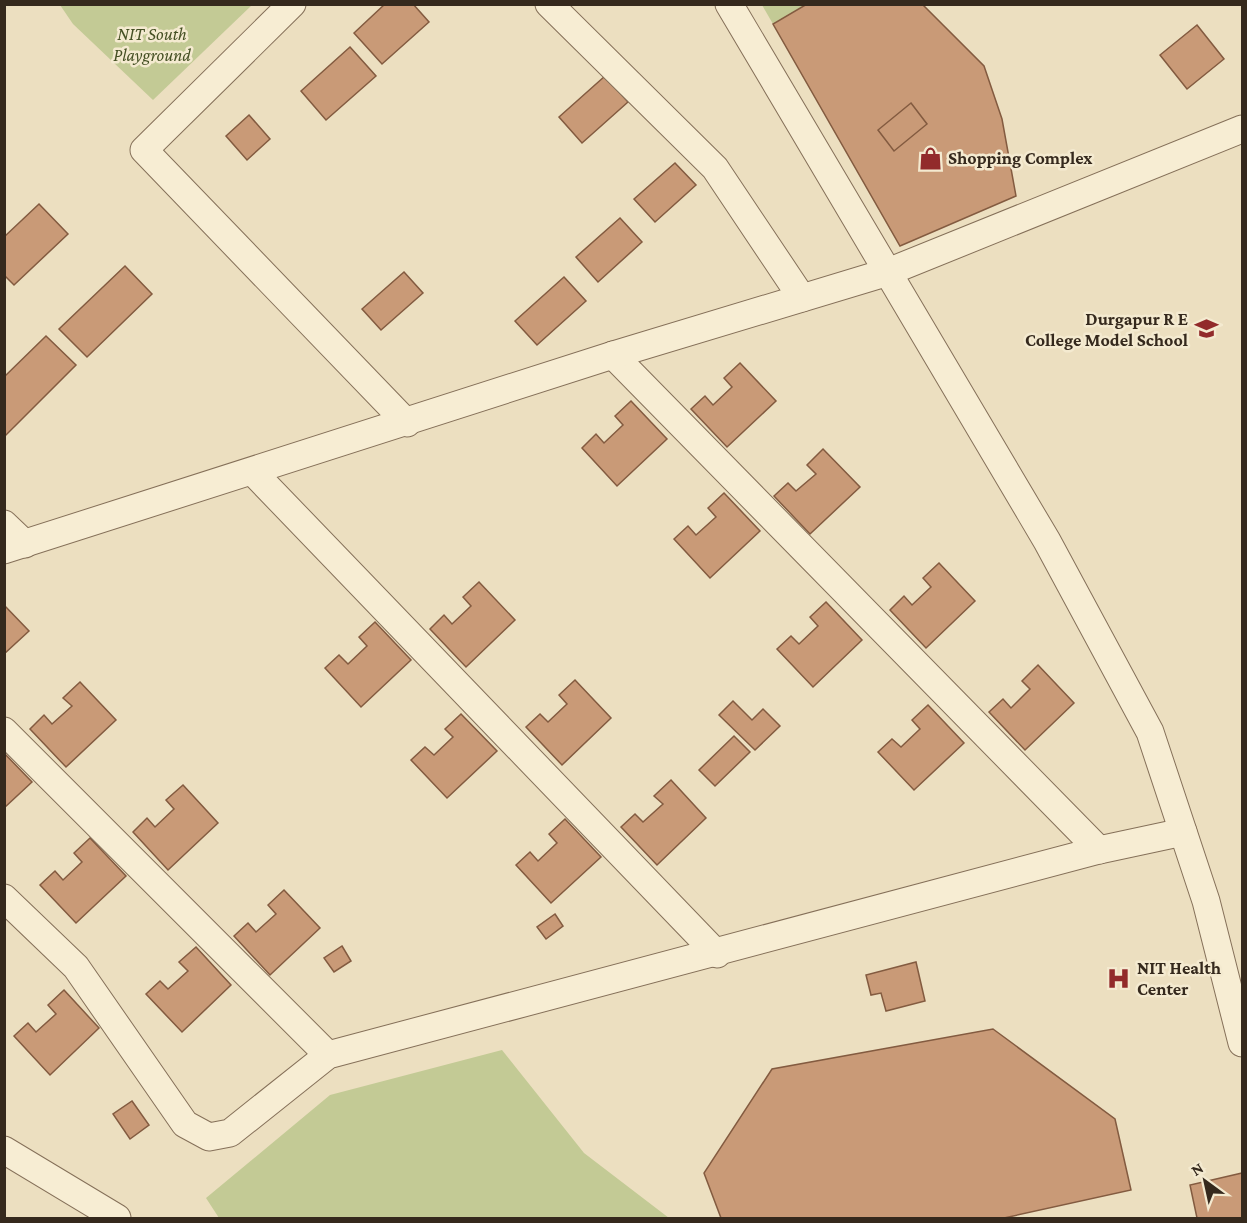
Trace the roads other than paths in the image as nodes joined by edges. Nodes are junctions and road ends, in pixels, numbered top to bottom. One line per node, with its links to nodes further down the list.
1 (292, 4): 8 (street)
2 (549, 4): 6 (street)
3 (729, 4): 5 (street)
4 (1242, 129): 5 (street)
5 (888, 272): 6 (street); 13 (street)
6 (802, 298): 7 (street)
7 (614, 355): 8 (street); 14 (street)
8 (407, 423): 9 (street)
9 (253, 472): 11 (street); 16 (street)
10 (4, 524): 11 (street)
11 (15, 547)
12 (4, 732): 18 (street)
13 (1184, 832): 14 (street); 17 (street)
14 (1099, 850): 16 (street)
15 (4, 898): 18 (street)
16 (717, 954): 18 (street)
17 (1242, 1043)
18 (328, 1055)
19 (4, 1150): 20 (street)
20 (108, 1216)

